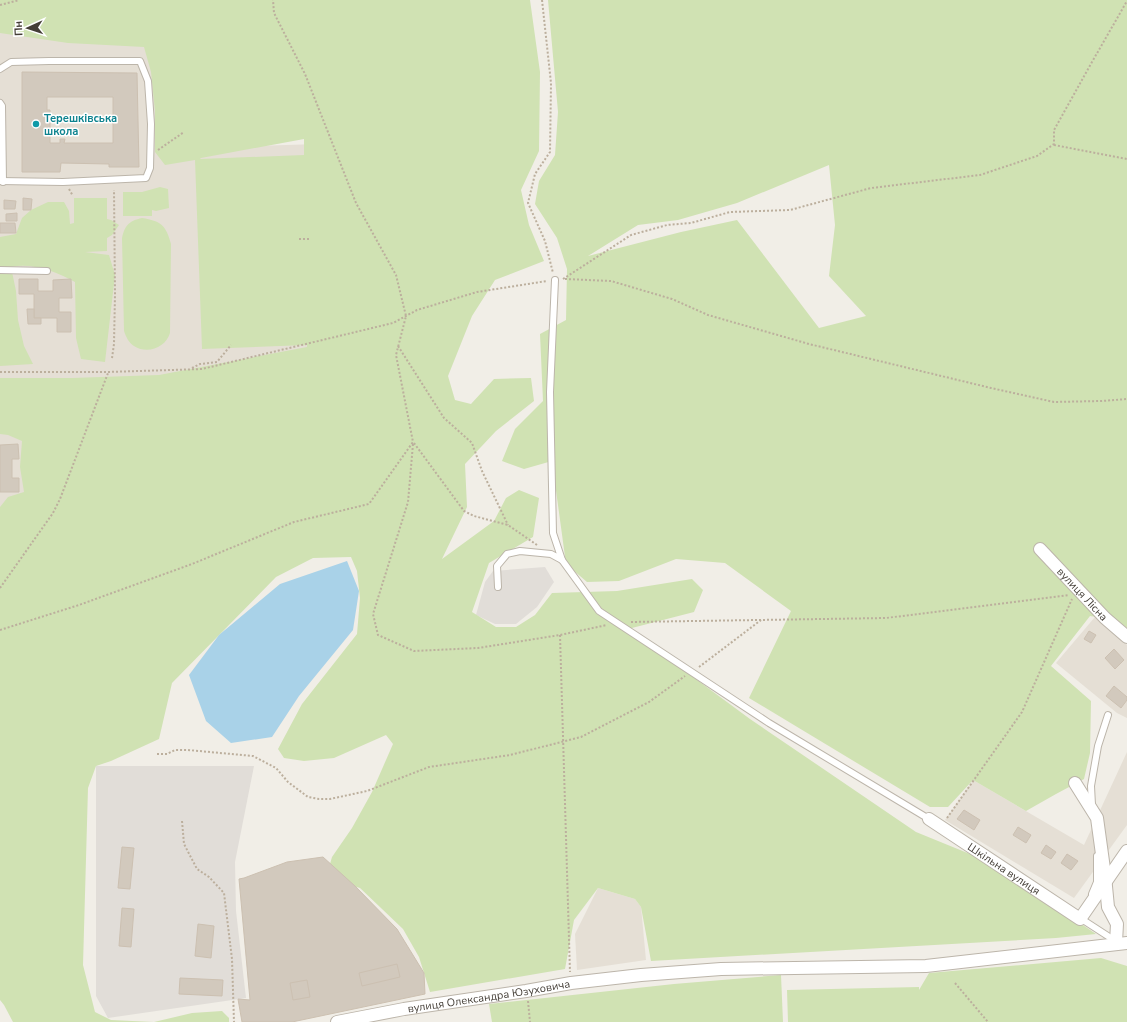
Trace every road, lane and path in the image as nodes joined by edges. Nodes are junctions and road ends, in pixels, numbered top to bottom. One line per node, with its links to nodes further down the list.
1 (19, 0): 5 (path)
2 (273, 0): 20 (path)
3 (542, 0): 19 (path)
4 (1127, 1): 9 (path)
5 (0, 5)
6 (0, 69): 10 (lane)
7 (0, 103): 12 (lane)
8 (184, 132): 10 (path)
9 (1054, 144): 11 (path); 18 (path)
10 (150, 155): 12 (lane)
11 (1127, 159)
12 (2, 181)
13 (114, 190): 23 (path)
14 (311, 238): 15 (path)
15 (299, 239)
16 (0, 270): 17 (lane)
17 (47, 271)
18 (564, 278): 19 (path); 27 (path)
19 (555, 280): 20 (path); 32 (lane)
20 (406, 316): 22 (path); 24 (path)
21 (231, 346): 24 (path)
22 (398, 346): 28 (path); 29 (path)
23 (112, 358)
24 (191, 369): 26 (path)
25 (0, 372): 26 (path)
26 (108, 372): 34 (path)
27 (1127, 400)
28 (413, 442): 29 (path); 37 (path); 38 (path)
29 (508, 525): 31 (path)
30 (1040, 549): 39 (street, вулиця Лісна)
31 (551, 554): 32 (lane); 33 (lane)
32 (562, 560): 36 (lane)
33 (498, 587)
34 (0, 588)
35 (761, 620): 36 (path); 40 (path); 48 (path)
36 (616, 623): 38 (path); 40 (lane)
37 (0, 630)
38 (560, 635): 42 (path)
39 (1127, 637)
40 (691, 672): 42 (path); 46 (lane)
41 (1108, 715): 45 (lane)
42 (563, 742): 43 (path); 54 (path)
43 (157, 754)
44 (1075, 783): 45 (street)
45 (1092, 810): 50 (street); 51 (lane)
46 (929, 819): 48 (street, Шкільна вулиця)
47 (182, 820): 58 (path)
48 (940, 827): 51 (street, Шкільна вулиця)
49 (1127, 851): 50 (street)
50 (1106, 881): 51 (street); 52 (street)
51 (1080, 919): 53 (lane)
52 (1122, 920): 53 (street)
53 (1122, 944): 54 (street, вулиця Олександра Юзуховича)
54 (571, 983): 56 (street, вулиця Олександра Юзуховича)
55 (955, 983): 61 (path)
56 (526, 991): 57 (street, вулиця Олександра Юзуховича); 60 (path)
57 (353, 1020): 59 (street, вулиця Олександра Юзуховича)
58 (234, 1022)
59 (337, 1022)
60 (530, 1022)
61 (988, 1022)

